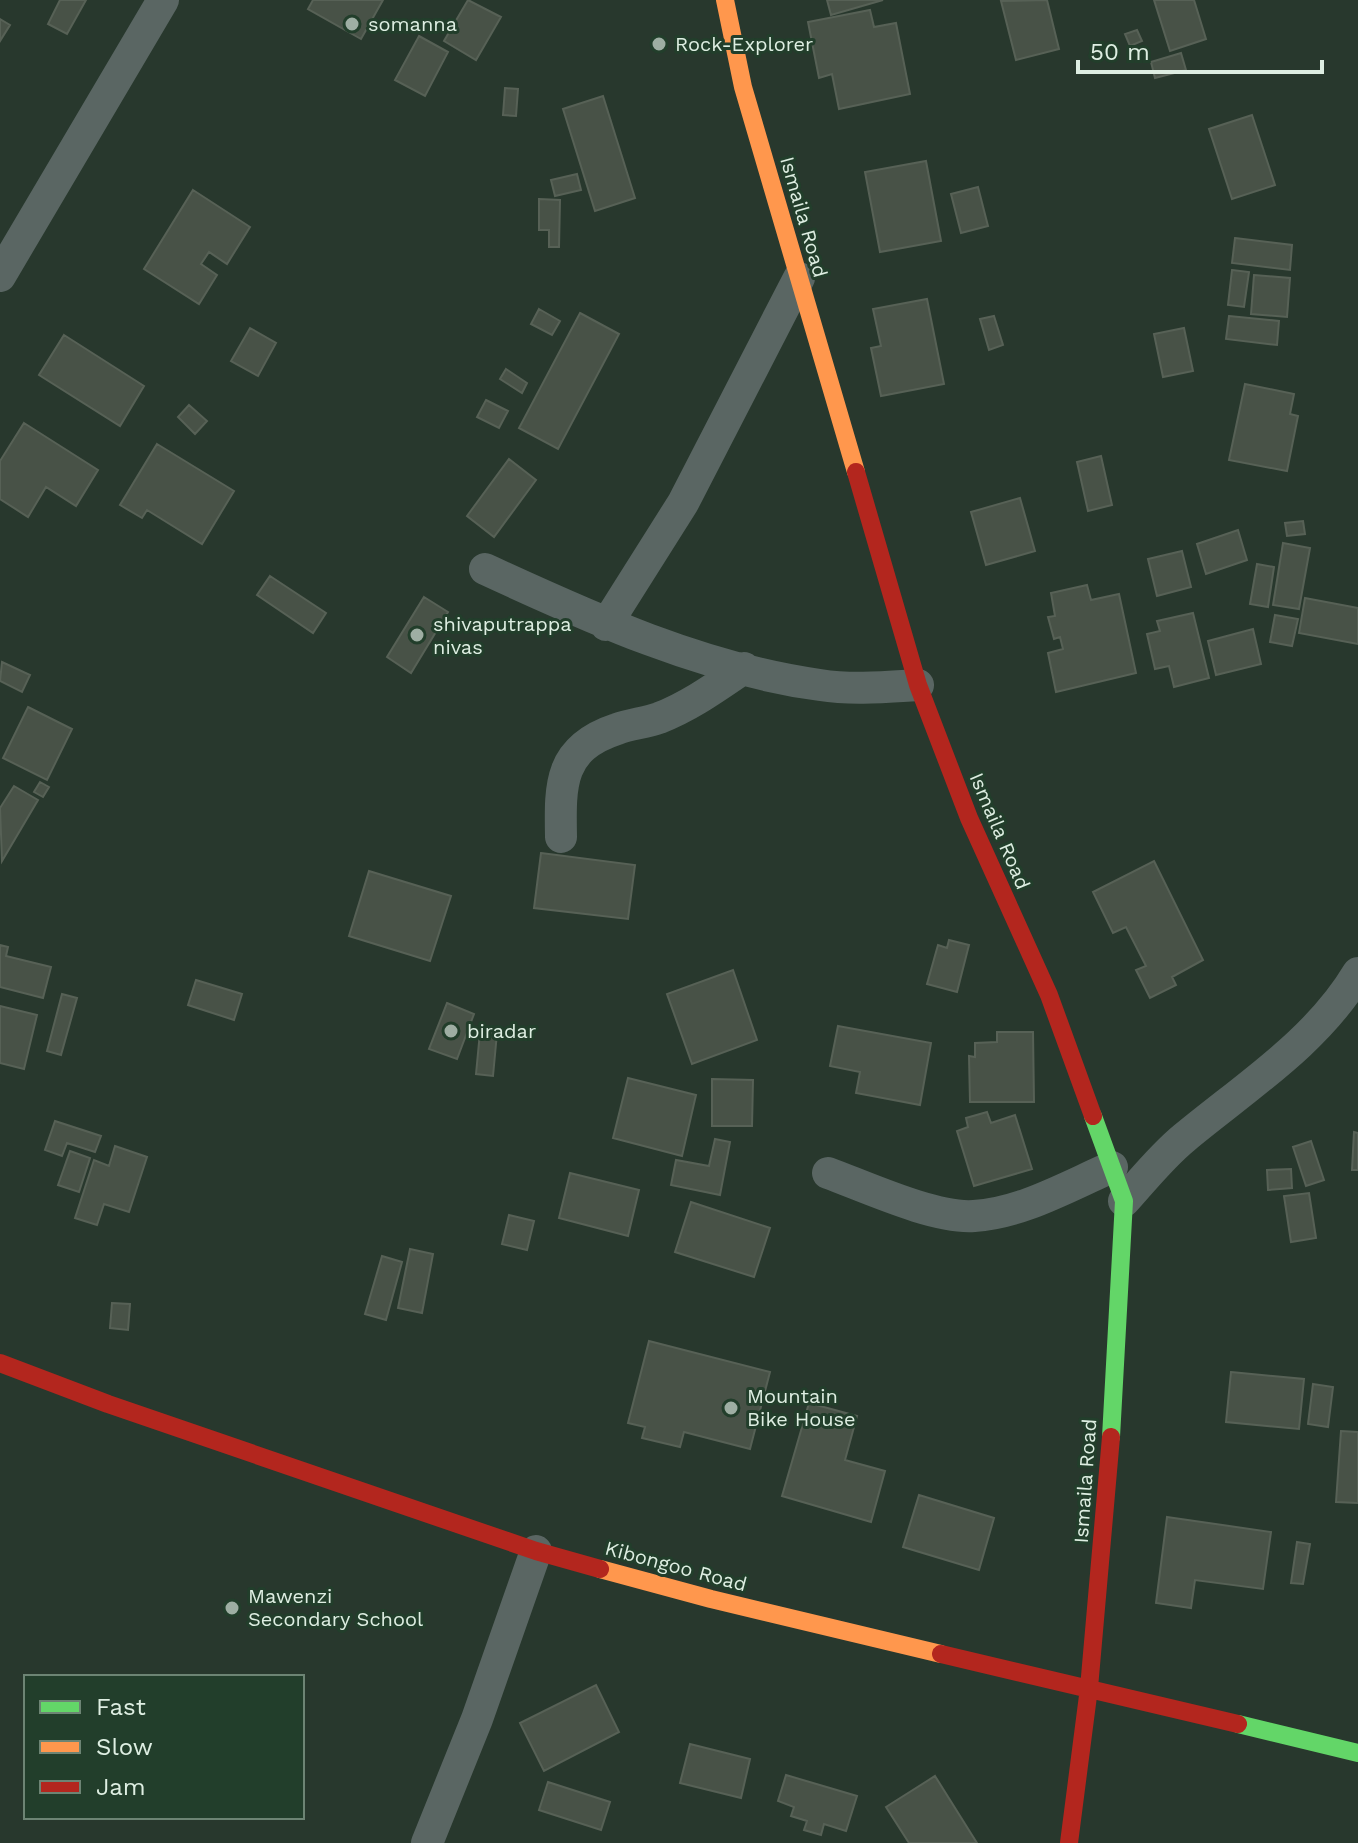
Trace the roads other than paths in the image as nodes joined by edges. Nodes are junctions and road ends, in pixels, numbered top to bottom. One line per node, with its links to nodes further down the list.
1 (163, 0): 3 (street)
2 (725, 0): 4 (street, Ismaila Road)
3 (0, 276)
4 (799, 278): 6 (street); 8 (street, Ismaila Road)
5 (485, 569): 6 (street)
6 (606, 625): 7 (street)
7 (744, 668): 8 (street); 9 (street)
8 (918, 685): 11 (street, Ismaila Road)
9 (561, 837)
10 (1358, 973): 13 (street)
11 (1112, 1167): 12 (street); 13 (street, Ismaila Road)
12 (828, 1173)
13 (1124, 1201): 16 (street, Ismaila Road)
14 (0, 1363): 15 (street, Kibongoo Road)
15 (536, 1551): 16 (street, Kibongoo Road); 18 (street)
16 (1089, 1688): 17 (street, Kibongoo Road); 19 (street, Ismaila Road)
17 (1358, 1753)
18 (427, 1843)
19 (1069, 1843)

